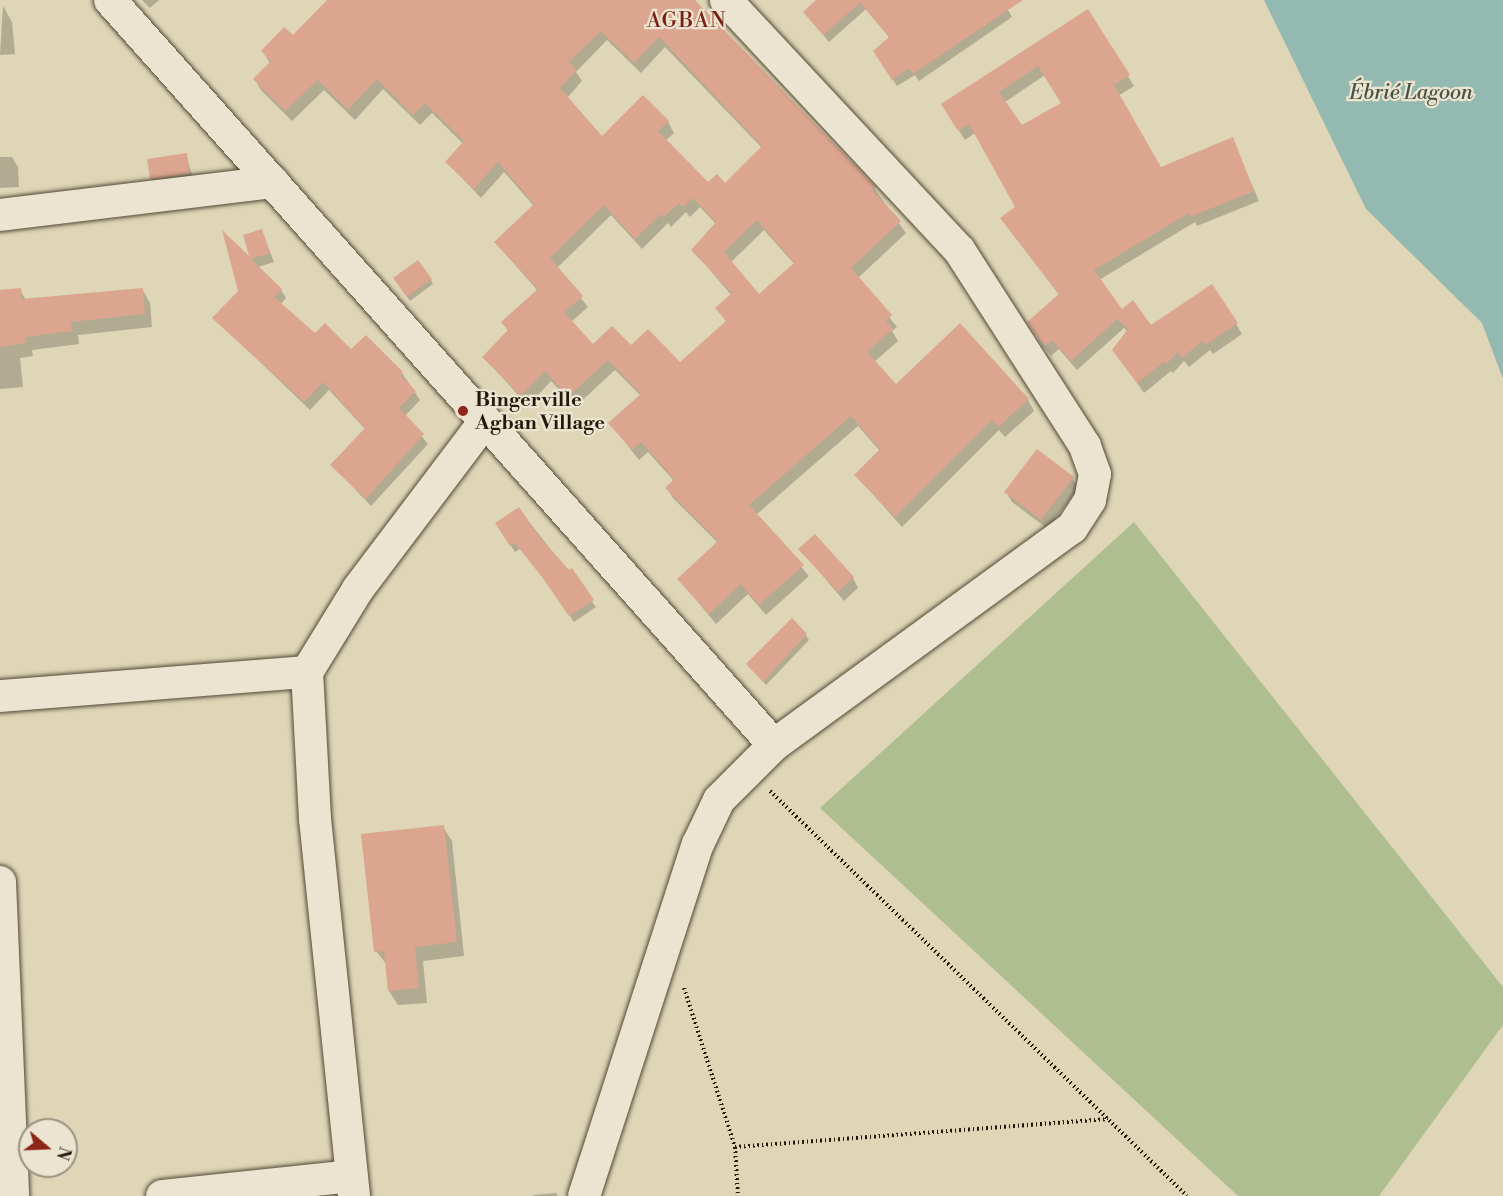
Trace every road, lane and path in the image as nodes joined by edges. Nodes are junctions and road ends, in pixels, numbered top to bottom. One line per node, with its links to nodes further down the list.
1 (110, 0): 3 (street)
2 (726, 0): 8 (street)
3 (273, 182): 4 (street); 5 (street)
4 (0, 215)
5 (485, 421): 6 (street); 8 (street)
6 (307, 672): 7 (street); 14 (street)
7 (0, 696)
8 (774, 745): 9 (street)
9 (748, 771): 12 (path); 17 (street)
10 (0, 882): 15 (street)
11 (682, 982): 13 (path)
12 (1108, 1119): 13 (path); 19 (path)
13 (735, 1147): 18 (path)
14 (352, 1186): 16 (street)
15 (13, 1196)
16 (162, 1196)
17 (584, 1196)
18 (738, 1196)
19 (1187, 1196)

